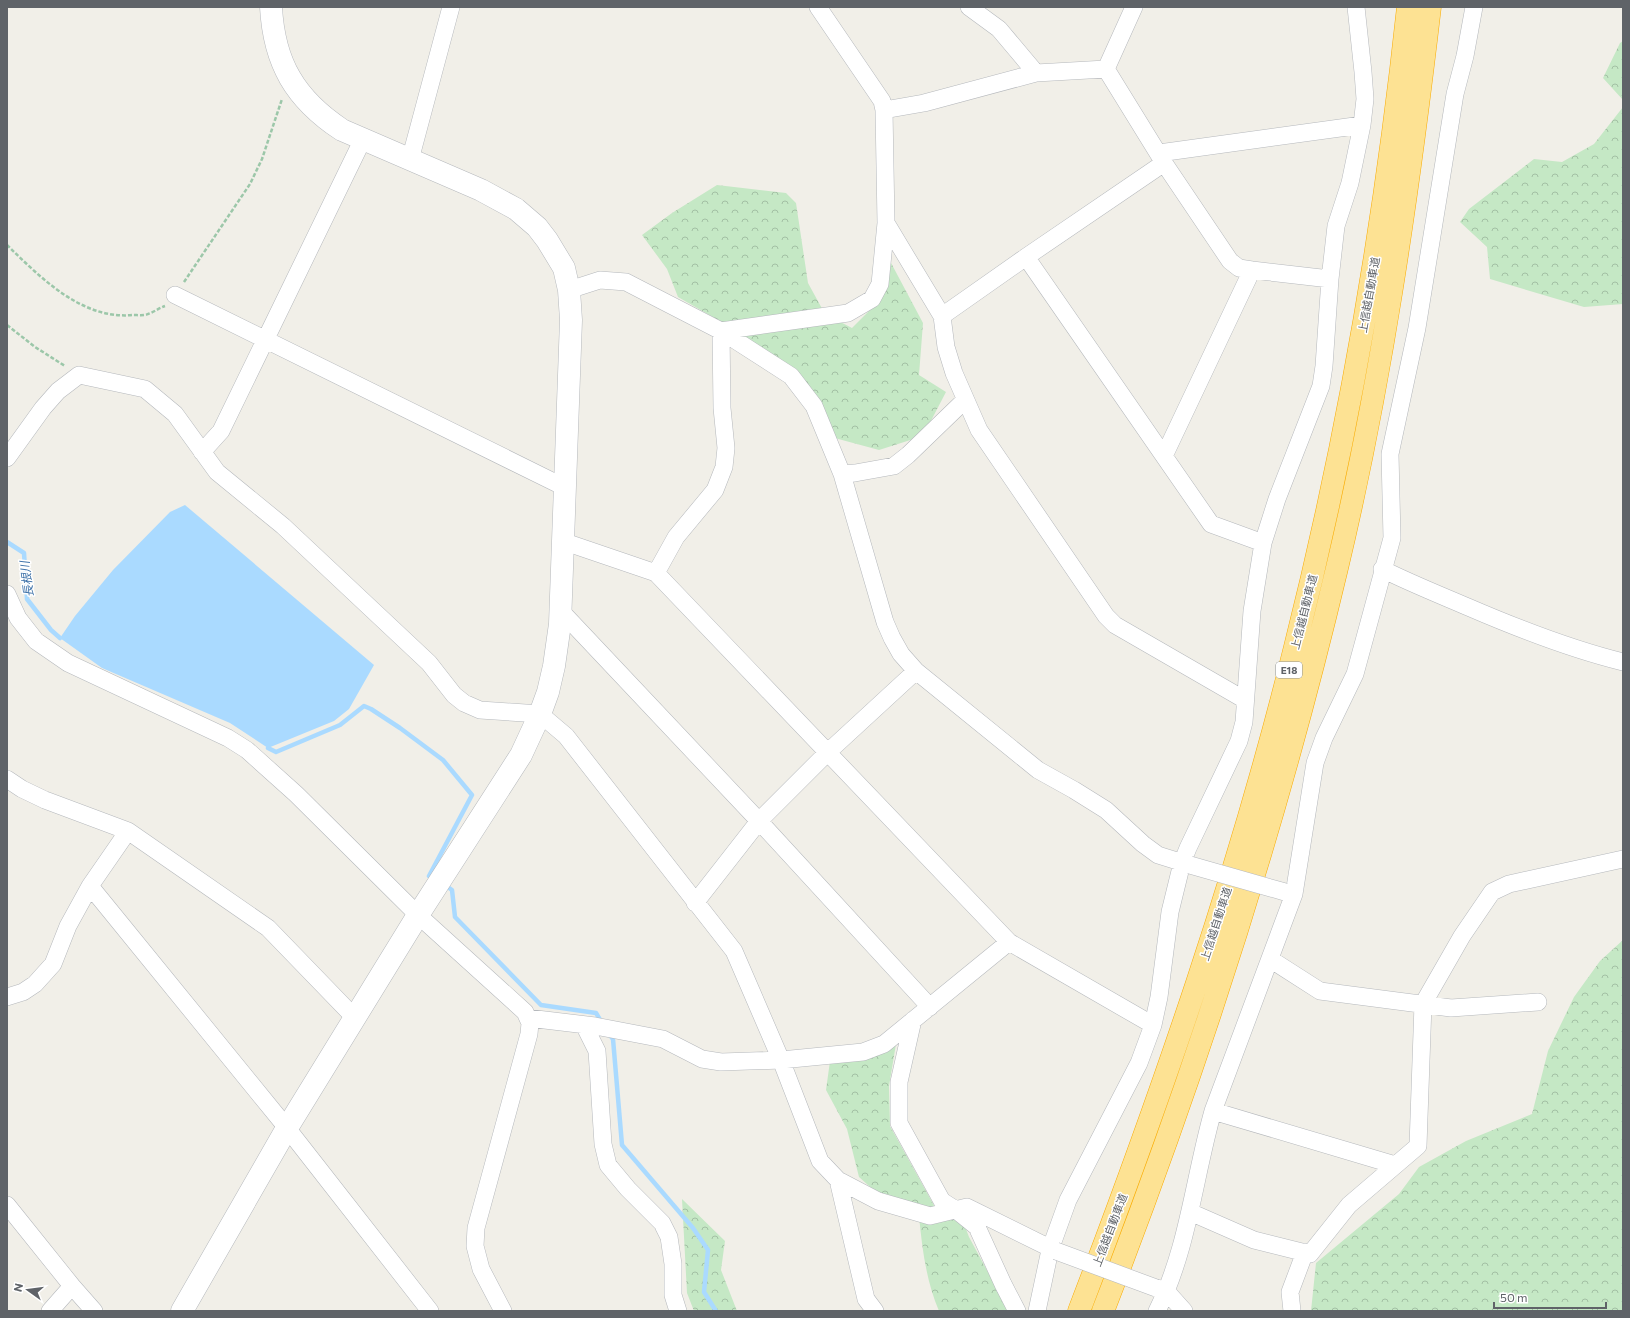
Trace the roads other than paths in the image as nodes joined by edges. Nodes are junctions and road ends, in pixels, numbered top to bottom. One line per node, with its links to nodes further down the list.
1 (451, 7): 16 (street)
2 (818, 7): 12 (street)
3 (969, 7): 11 (street)
4 (1134, 7): 10 (street)
5 (1356, 7): 13 (street)
6 (1408, 7): 85 (highway, 上信越自動車道 / E18)
7 (1430, 7): 86 (highway, 上信越自動車道 / E18)
8 (1474, 7): 34 (street)
9 (268, 9): 14 (street)
10 (1106, 69): 11 (street); 15 (street)
11 (1036, 73): 12 (street)
12 (884, 110): 17 (street)
13 (1362, 125): 15 (street); 20 (street)
14 (363, 139): 16 (street); 25 (street)
15 (1162, 158): 18 (street); 19 (street)
16 (410, 160): 21 (street)
17 (886, 223): 23 (street); 24 (street)
18 (1026, 257): 23 (street); 28 (street)
19 (1252, 270): 20 (street); 28 (street)
20 (1330, 279): 33 (street)
21 (569, 290): 24 (street); 31 (street)
22 (175, 295): 25 (street)
23 (942, 316): 26 (street)
24 (721, 331): 30 (street); 35 (street)
25 (265, 340): 27 (street); 31 (street)
26 (965, 400): 30 (street); 41 (street)
27 (202, 452): 29 (street); 42 (street)
28 (1164, 456): 33 (street)
29 (7, 458)
30 (842, 474): 40 (street)
31 (564, 487): 32 (street)
32 (562, 541): 35 (street); 37 (street)
33 (1263, 543): 41 (street)
34 (1382, 569): 39 (street); 50 (street)
35 (656, 573): 43 (street)
36 (7, 594): 38 (street)
37 (559, 609): 42 (street); 45 (street)
38 (13, 618): 52 (street)
39 (1623, 662)
40 (916, 671): 43 (street); 48 (street)
41 (1245, 700): 48 (street)
42 (540, 714): 51 (street); 52 (street)
43 (828, 752): 45 (street); 53 (street)
44 (7, 779): 46 (street)
45 (759, 821): 51 (street); 58 (street)
46 (128, 831): 49 (street); 59 (street)
47 (1623, 860): 57 (street)
48 (1186, 864): 50 (street, bridge); 63 (street)
49 (90, 886): 55 (street); 66 (street)
50 (1290, 893): 54 (street)
51 (695, 903): 64 (street)
52 (418, 915): 59 (street); 60 (street)
53 (1009, 942): 58 (street); 63 (street)
54 (1270, 959): 57 (street); 65 (street)
55 (7, 997)
56 (1538, 1002): 57 (street)
57 (1423, 1004): 67 (street)
58 (930, 1007): 61 (street)
59 (355, 1018): 66 (street)
60 (528, 1018): 62 (street); 80 (street)
61 (913, 1020): 64 (street); 70 (street)
62 (589, 1025): 64 (street); 81 (street)
63 (1153, 1025): 72 (street)
64 (781, 1060): 68 (street)
65 (1213, 1112): 67 (street); 71 (street)
66 (287, 1128): 78 (street); 79 (street)
67 (1395, 1165): 73 (street)
68 (838, 1180): 70 (street); 82 (street)
69 (7, 1205): 74 (street)
70 (956, 1210): 72 (street); 83 (street)
71 (1190, 1212): 73 (street); 75 (street)
72 (1053, 1250): 75 (street, bridge); 84 (street)
73 (1305, 1252): 89 (street)
74 (72, 1286): 76 (street); 77 (street)
75 (1161, 1290): 87 (street); 88 (street)
76 (50, 1311)
77 (94, 1311)
78 (182, 1311)
79 (430, 1311)
80 (503, 1311)
81 (678, 1311)
82 (875, 1311)
83 (1018, 1311)
84 (1037, 1311)
85 (1079, 1311)
86 (1103, 1311)
87 (1157, 1311)
88 (1184, 1311)
89 (1292, 1311)

